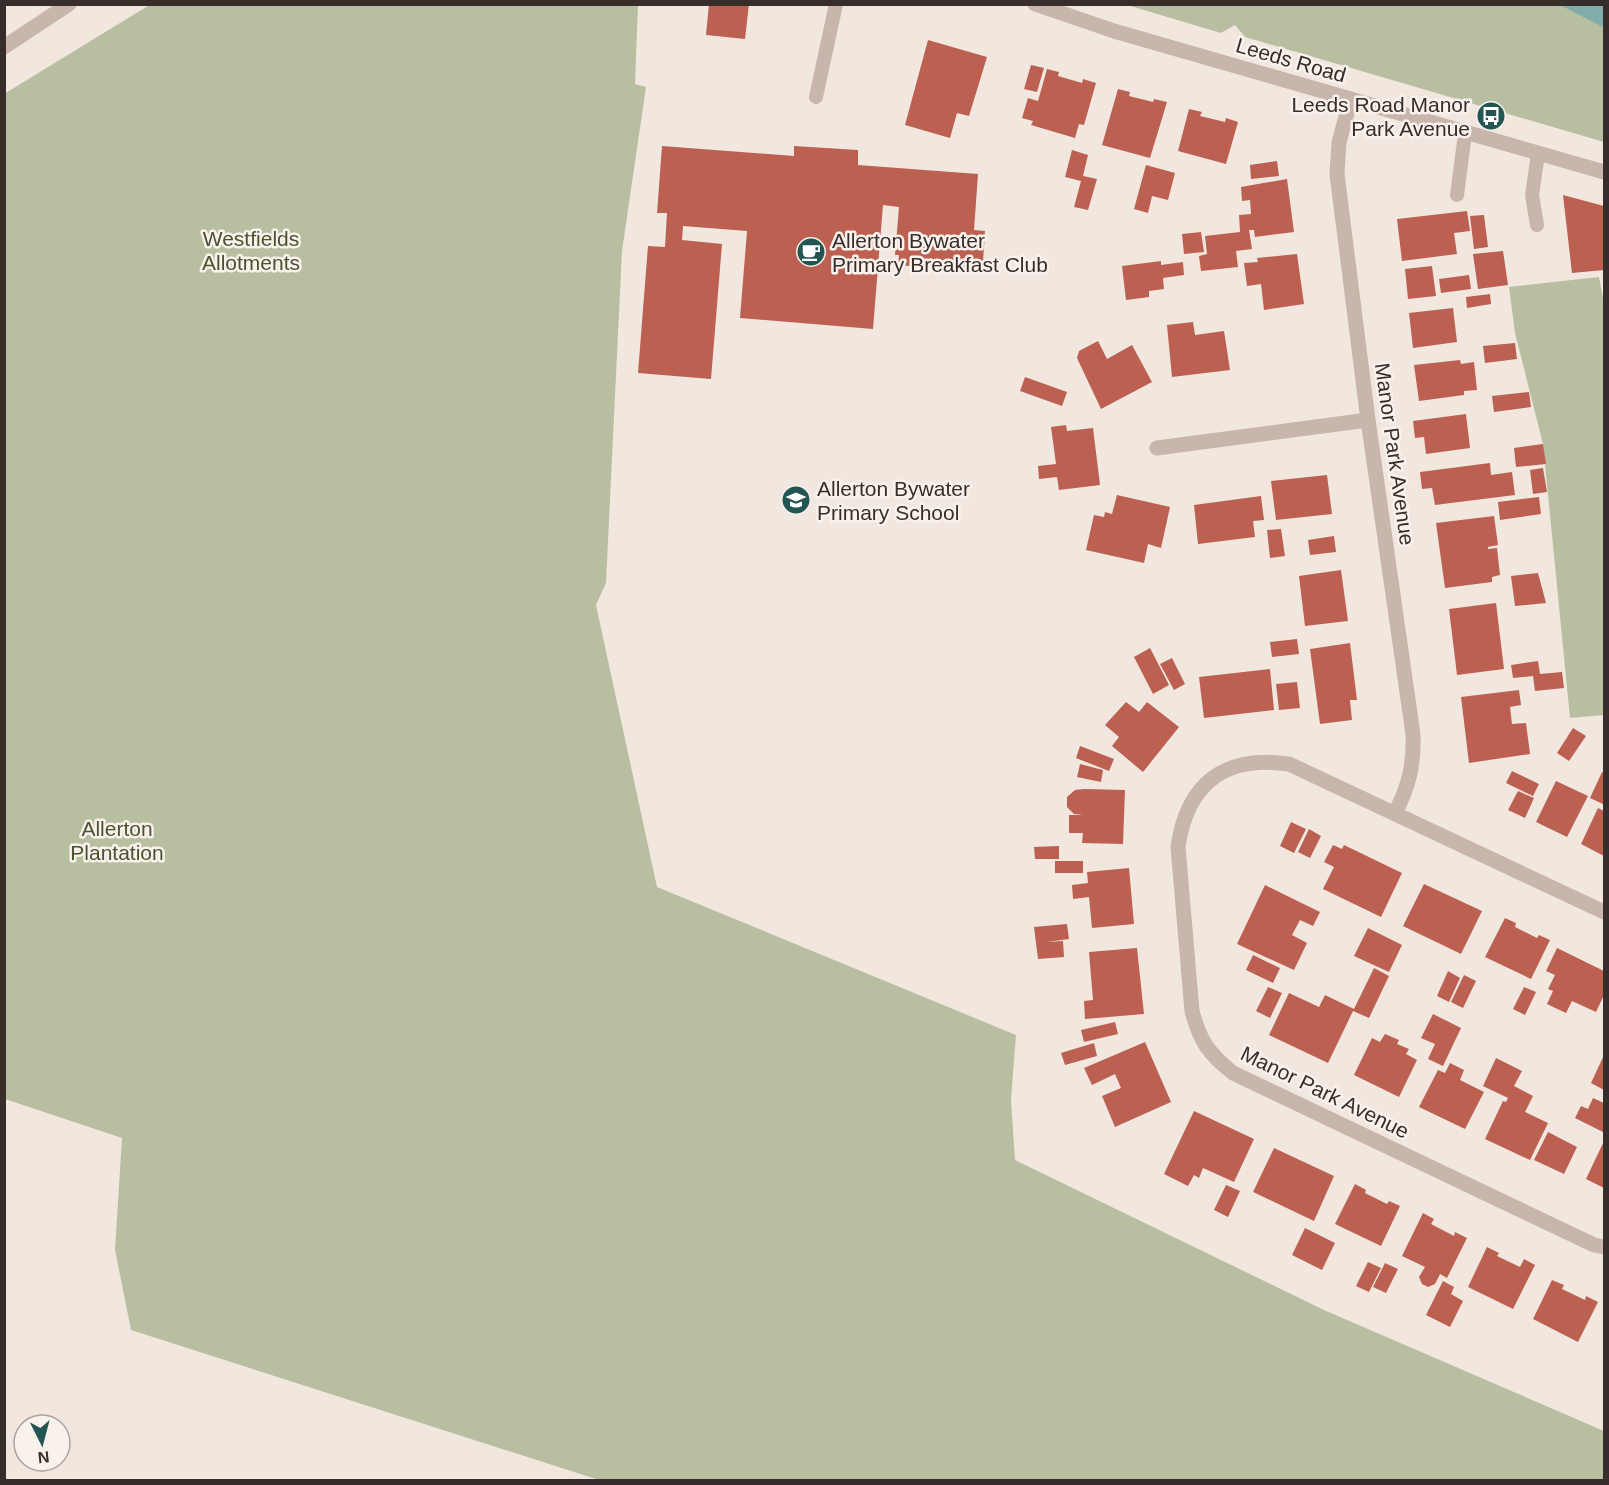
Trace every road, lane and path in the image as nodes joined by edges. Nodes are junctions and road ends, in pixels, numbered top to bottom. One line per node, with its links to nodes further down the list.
1 (69, 4): 4 (street)
2 (836, 4): 5 (lane)
3 (1035, 4): 6 (street, Leeds Road)
4 (4, 47)
5 (816, 97)
6 (1351, 99): 7 (street, Leeds Road); 12 (street, Manor Park Avenue)
7 (1466, 134): 8 (street, Leeds Road); 10 (lane)
8 (1538, 154): 9 (street, Leeds Road); 11 (lane)
9 (1605, 172)
10 (1456, 195)
11 (1537, 225)
12 (1368, 420): 13 (street); 14 (street, Manor Park Avenue)
13 (1157, 448)
14 (1395, 813): 15 (street, Manor Park Avenue); 16 (street, Manor Park Avenue)
15 (1605, 912)
16 (1605, 1247)

